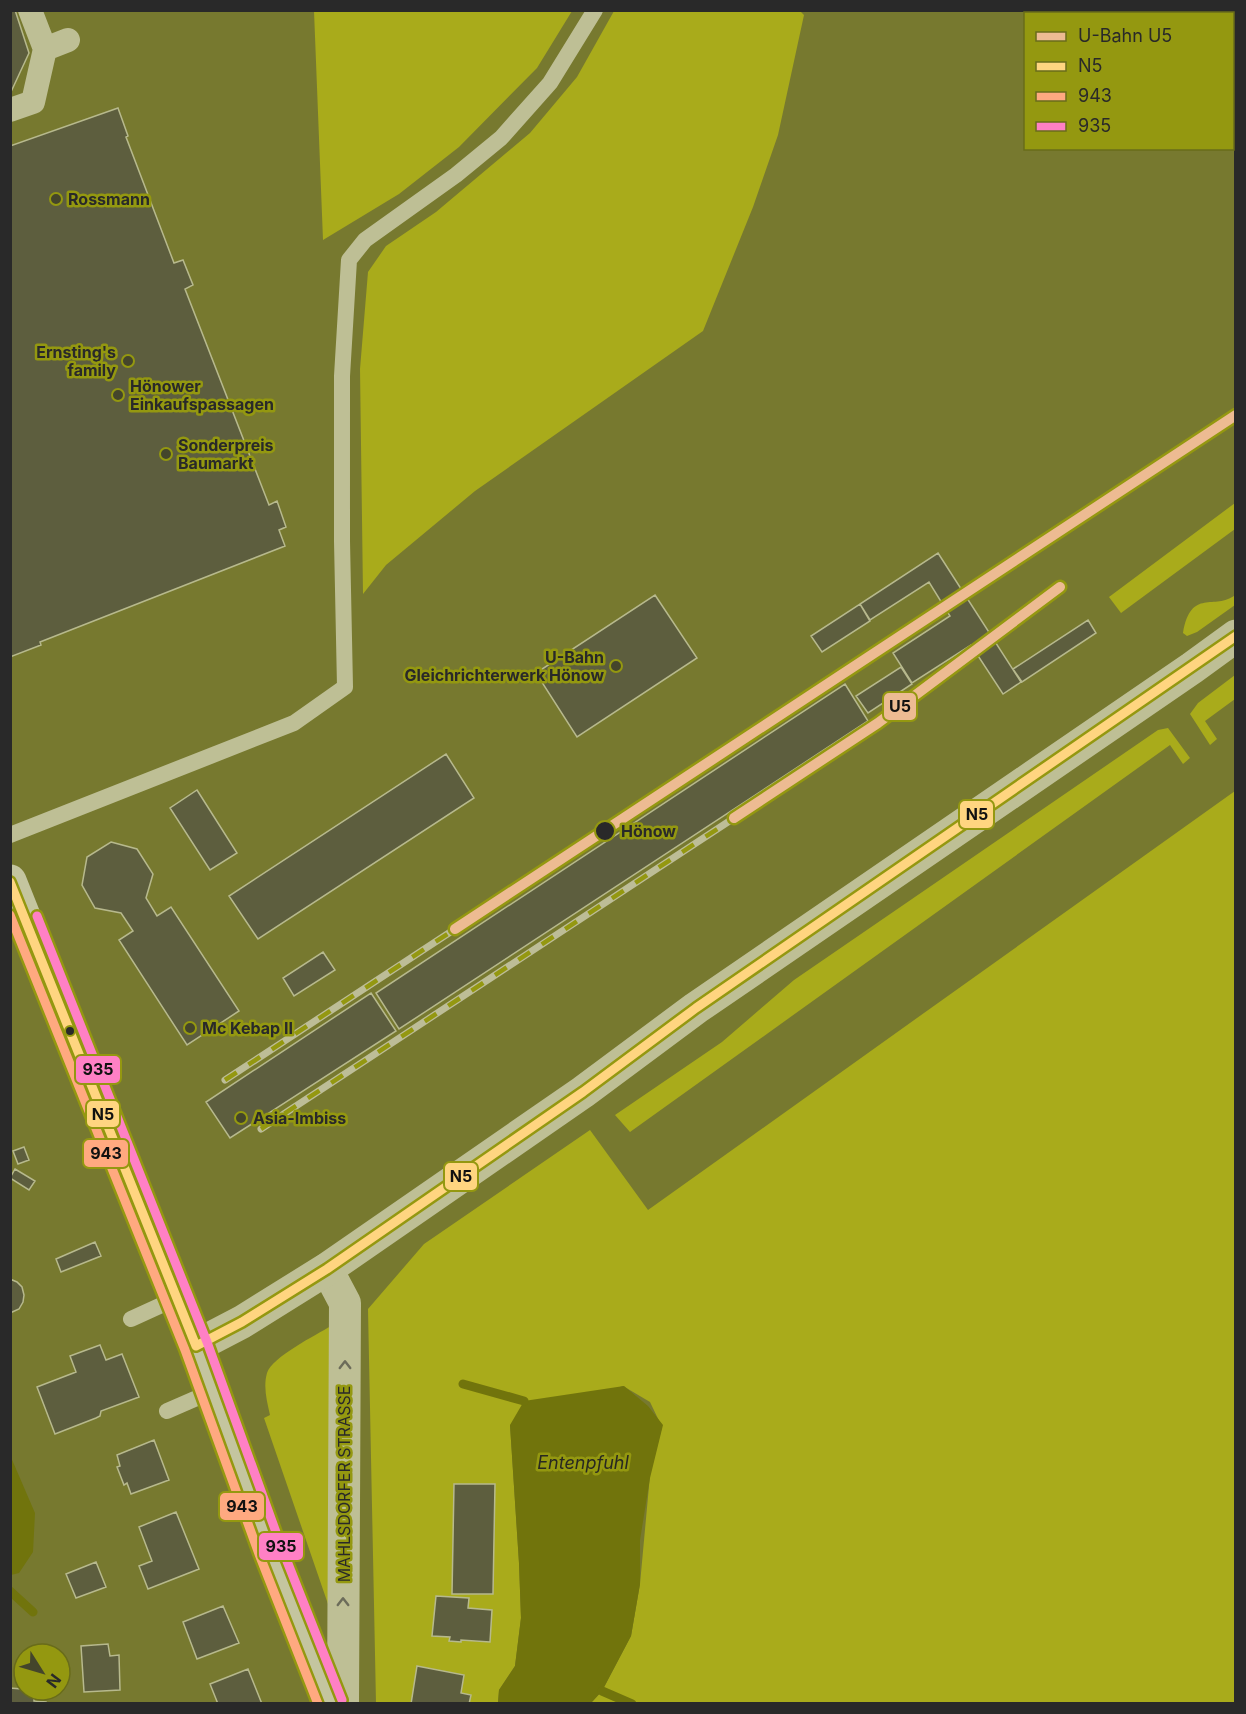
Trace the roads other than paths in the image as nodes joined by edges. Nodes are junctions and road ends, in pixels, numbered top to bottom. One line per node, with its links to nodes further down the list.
1 (30, 10): 4 (street)
2 (595, 10): 7 (lane)
3 (68, 40): 4 (street)
4 (45, 49): 5 (street)
5 (10, 110)
6 (1236, 636): 9 (street)
7 (10, 835)
8 (10, 881): 10 (main road)
9 (327, 1269): 12 (street); 16 (street, MAHLSDORFER STRASSE, one-way to 9)
10 (177, 1298): 11 (lane); 12 (main road)
11 (131, 1319)
12 (196, 1346): 13 (main road)
13 (213, 1391): 14 (lane); 15 (main road)
14 (167, 1411)
15 (331, 1704)
16 (343, 1704)

